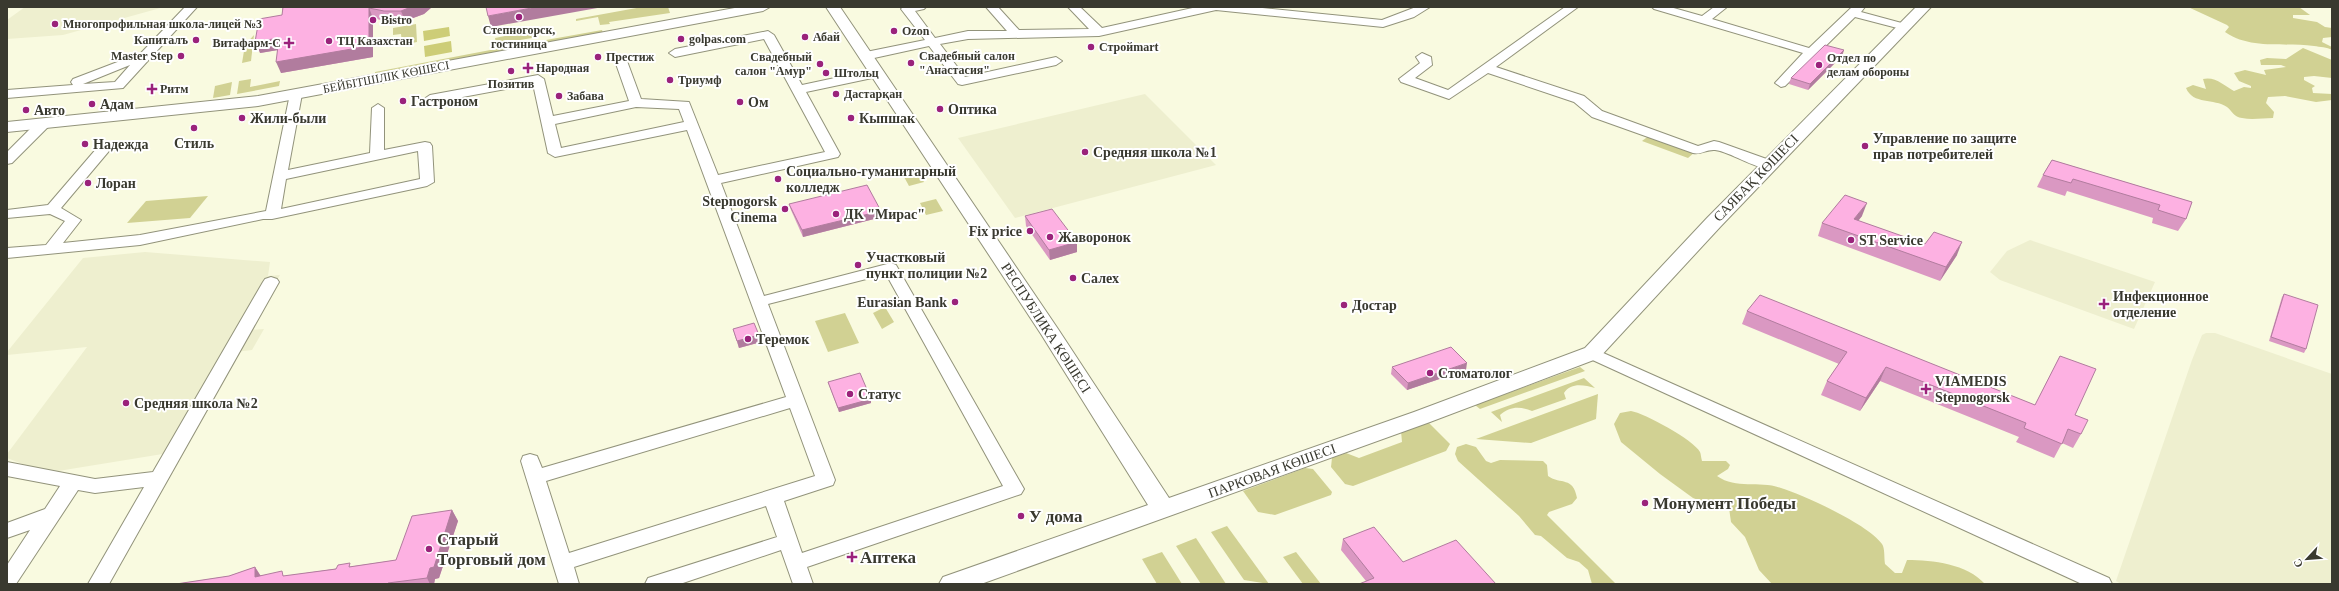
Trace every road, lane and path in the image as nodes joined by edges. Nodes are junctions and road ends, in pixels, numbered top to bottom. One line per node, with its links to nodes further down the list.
1 (191, 7): 30 (street)
2 (763, 7): 31 (street, БЕЙБІТШІЛІК КӨШЕСІ)
3 (832, 7): 22 (street, РЕСПУБЛИКА КӨШЕСІ)
4 (920, 7): 19 (street)
5 (992, 7): 18 (street)
6 (1074, 7): 17 (street)
7 (1213, 7): 17 (street)
8 (1220, 7): 9 (street)
9 (1424, 7)
10 (1572, 7): 26 (street)
11 (1658, 7): 15 (street)
12 (1721, 7): 15 (street)
13 (1924, 7): 16 (street, САЯБАҚ КӨШЕСІ)
14 (1856, 10): 16 (street); 20 (street)
15 (1704, 20): 20 (street)
16 (1905, 27): 42 (street, САЯБАҚ КӨШЕСІ)
17 (1099, 32): 18 (street)
18 (1016, 34): 19 (street)
19 (932, 42): 22 (street); 25 (street)
20 (1811, 52): 28 (street)
21 (675, 53): 29 (street)
22 (865, 56): 27 (street, РЕСПУБЛИКА КӨШЕСІ)
23 (1422, 56): 26 (street)
24 (621, 61): 33 (street)
25 (1056, 61)
26 (1487, 68): 42 (street)
27 (877, 74): 29 (street); 58 (street, РЕСПУБЛИКА КӨШЕСІ)
28 (1780, 83)
29 (798, 90): 44 (street)
30 (7, 94)
31 (296, 94): 36 (street, БЕЙБІТШІЛІК КӨШЕСІ); 43 (street)
32 (430, 99): 35 (street)
33 (636, 103): 35 (street); 37 (street)
34 (378, 108): 40 (street)
35 (548, 122): 37 (street)
36 (43, 124): 38 (street, БЕЙБІТШІЛІК КӨШЕСІ); 41 (street)
37 (691, 125): 44 (street)
38 (7, 127)
39 (102, 151): 45 (street)
40 (377, 156): 43 (street); 47 (street)
41 (7, 160)
42 (1770, 165): 52 (street, САЯБАҚ КӨШЕСІ)
43 (280, 176): 47 (street)
44 (712, 181): 51 (street)
45 (52, 210): 46 (street); 48 (street)
46 (7, 214)
47 (272, 215): 48 (street)
48 (50, 249): 49 (street)
49 (7, 253)
50 (271, 282): 55 (street)
51 (758, 302): 53 (street); 63 (street)
52 (1592, 353): 58 (street, ПАРКОВАЯ КӨШЕСІ); 70 (street)
53 (794, 401): 57 (street); 62 (street)
54 (7, 469): 56 (street)
55 (159, 478): 56 (street); 65 (street)
56 (73, 482): 59 (street)
57 (773, 497): 61 (street); 62 (street)
58 (1164, 510): 69 (street, ПАРКОВАЯ КӨШЕСІ)
59 (52, 514): 60 (street); 64 (street)
60 (7, 531)
61 (787, 541): 63 (street); 67 (street)
62 (562, 563): 66 (street)
63 (795, 563): 68 (street)
64 (7, 581)
65 (98, 584)
66 (569, 584)
67 (655, 584)
68 (803, 584)
69 (952, 584)
70 (2102, 584)

